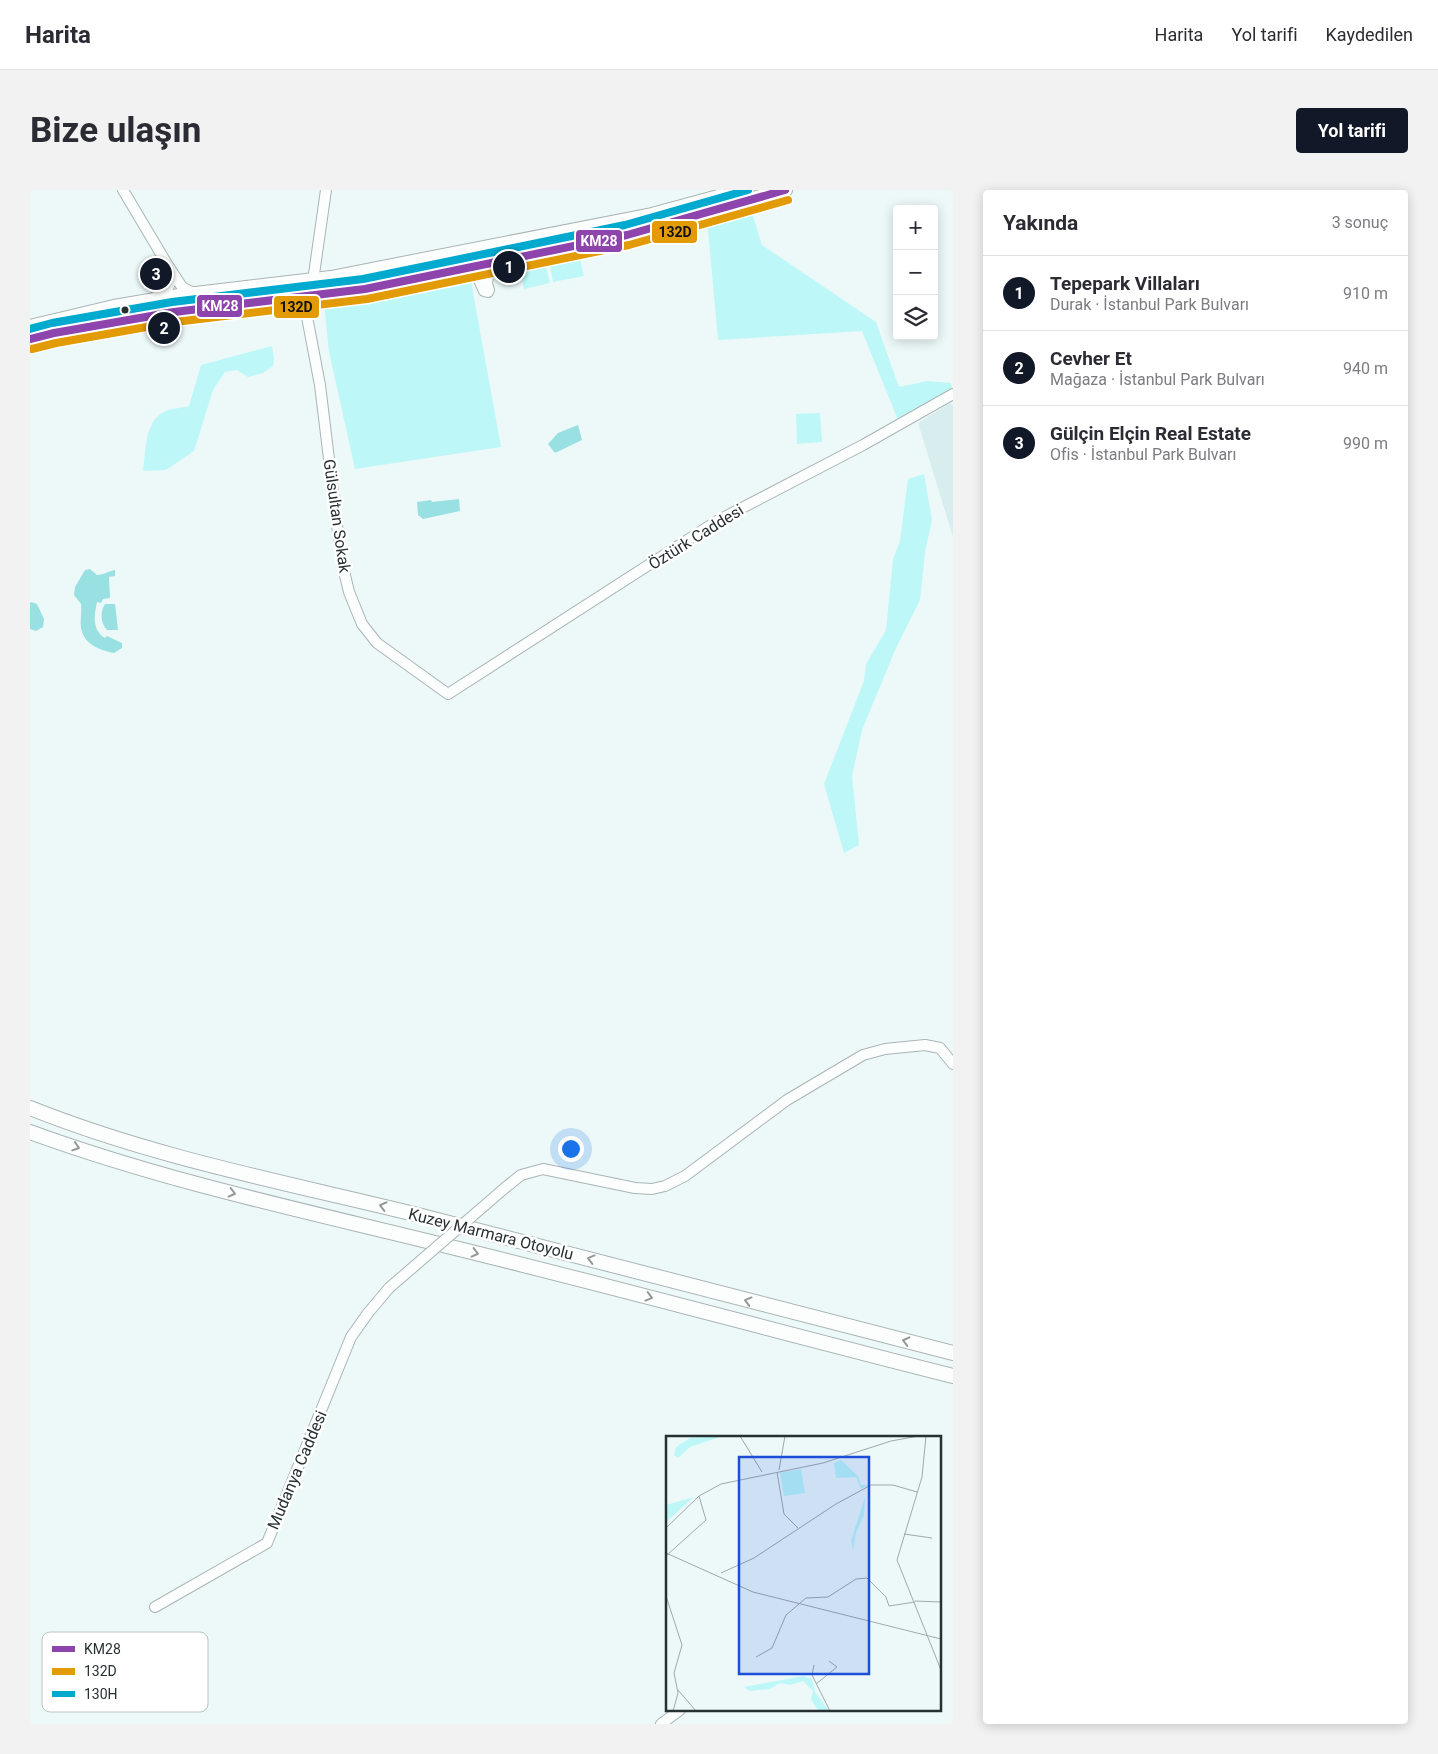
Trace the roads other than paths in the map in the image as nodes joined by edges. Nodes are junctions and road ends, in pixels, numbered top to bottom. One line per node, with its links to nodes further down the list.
1 (124, 190): 6 (street)
2 (326, 190): 8 (street)
3 (744, 190): 8 (highway)
4 (785, 190): 5 (highway)
5 (496, 262): 7 (highway); 7 (street)
6 (167, 264): 9 (street); 10 (street)
7 (467, 268): 11 (highway)
8 (314, 281): 10 (highway)
9 (171, 283): 10 (street); 12 (street)
10 (184, 294): 12 (highway); 14 (street); 15 (street)
11 (303, 296): 14 (highway); 20 (street, Gülsultan Sokak)
12 (145, 301): 13 (highway)
13 (108, 309): 16 (street); 17 (highway)
14 (195, 309): 15 (highway)
15 (174, 312): 16 (highway)
16 (113, 322): 18 (highway)
17 (30, 326)
18 (30, 340)
19 (953, 394): 20 (street, Öztürk Caddesi)
20 (448, 694)
21 (953, 1064): 26 (street, Mudanya Caddesi, bridge)
22 (30, 1108): 24 (highway, Kuzey Marmara Otoyolu, one-way to 22)
23 (30, 1132): 25 (highway, Kuzey Marmara Otoyolu, one-way to 25)
24 (953, 1353)
25 (953, 1376)
26 (155, 1607)
27 (677, 1712): 28 (street)
28 (661, 1724)

